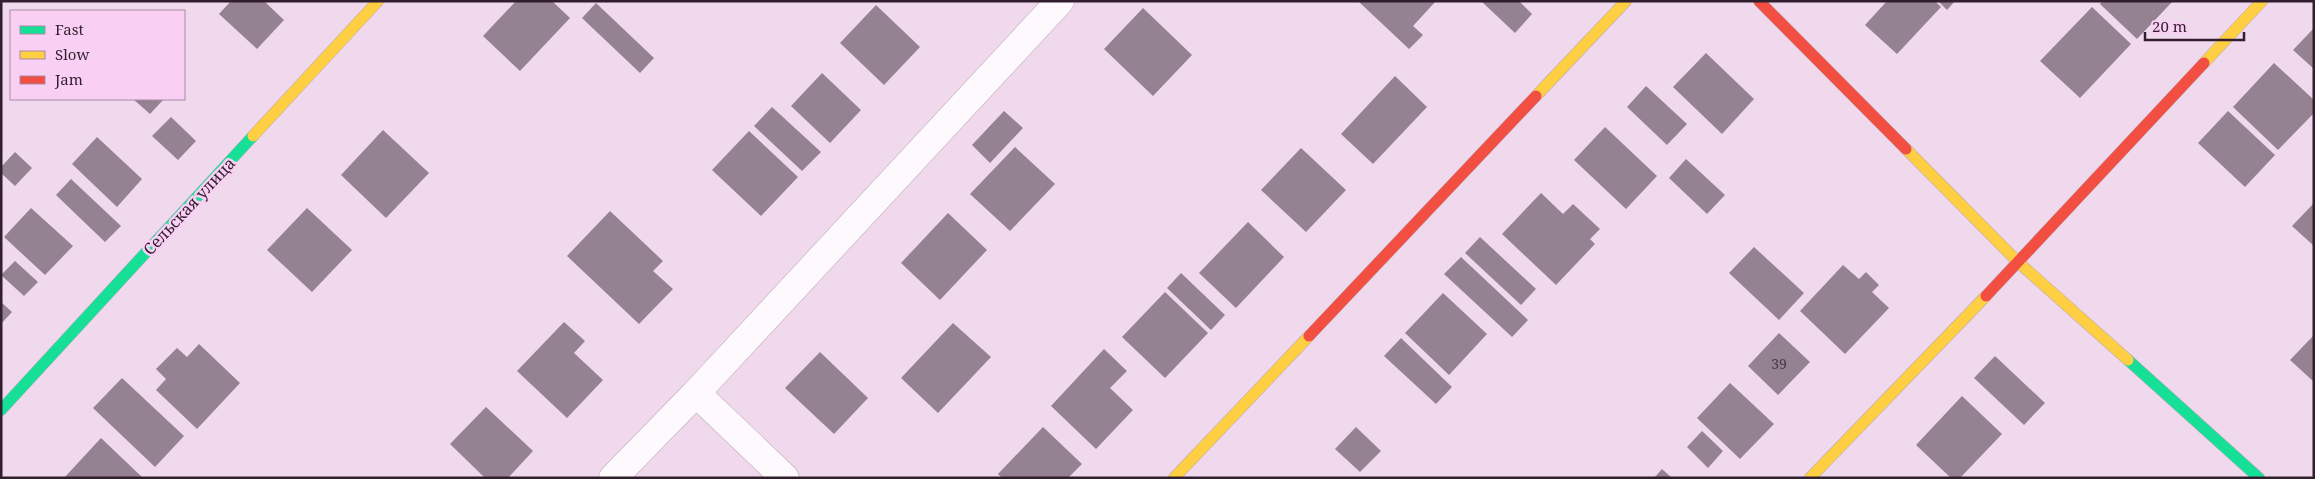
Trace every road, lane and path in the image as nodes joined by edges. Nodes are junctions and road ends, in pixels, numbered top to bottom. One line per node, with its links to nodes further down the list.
1 (378, 1): 8 (street, Сельская улица)
2 (1060, 1): 7 (street)
3 (1626, 1): 11 (street)
4 (1759, 1): 6 (street)
5 (2262, 1): 6 (street)
6 (2018, 262): 12 (street); 13 (street)
7 (696, 393): 9 (street); 10 (street)
8 (1, 410)
9 (613, 478)
10 (785, 478)
11 (1174, 478)
12 (1810, 478)
13 (2259, 478)

